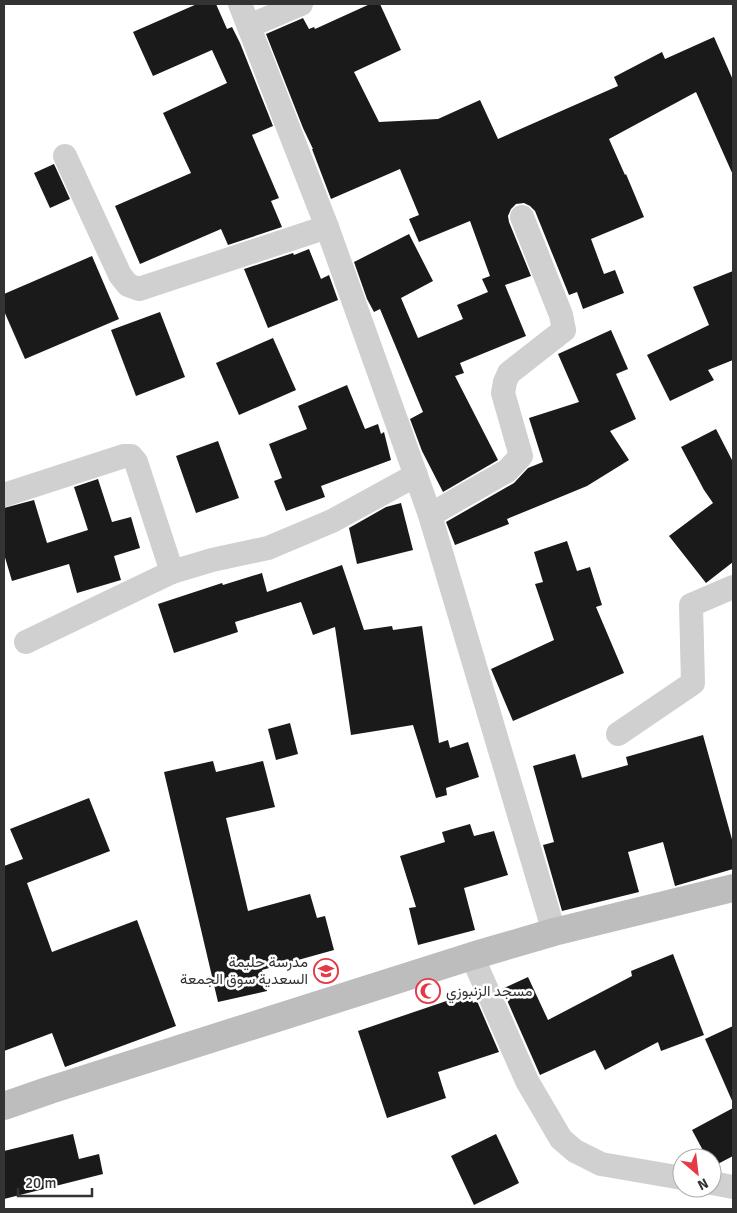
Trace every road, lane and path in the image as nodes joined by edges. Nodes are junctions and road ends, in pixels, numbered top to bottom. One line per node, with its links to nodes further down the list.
1 (240, 4): 3 (street)
2 (301, 4): 3 (street)
3 (249, 26): 6 (street)
4 (65, 156): 6 (street)
5 (522, 217): 9 (street)
6 (327, 227): 7 (street)
7 (416, 475): 9 (street); 10 (street)
8 (4, 495): 10 (street)
9 (430, 515): 15 (street)
10 (172, 572): 12 (street)
11 (733, 587): 13 (street)
12 (26, 642)
13 (618, 734)
14 (733, 888): 15 (main road)
15 (554, 932): 16 (main road)
16 (472, 956): 17 (main road); 18 (street)
17 (4, 1106)
18 (672, 1176)

